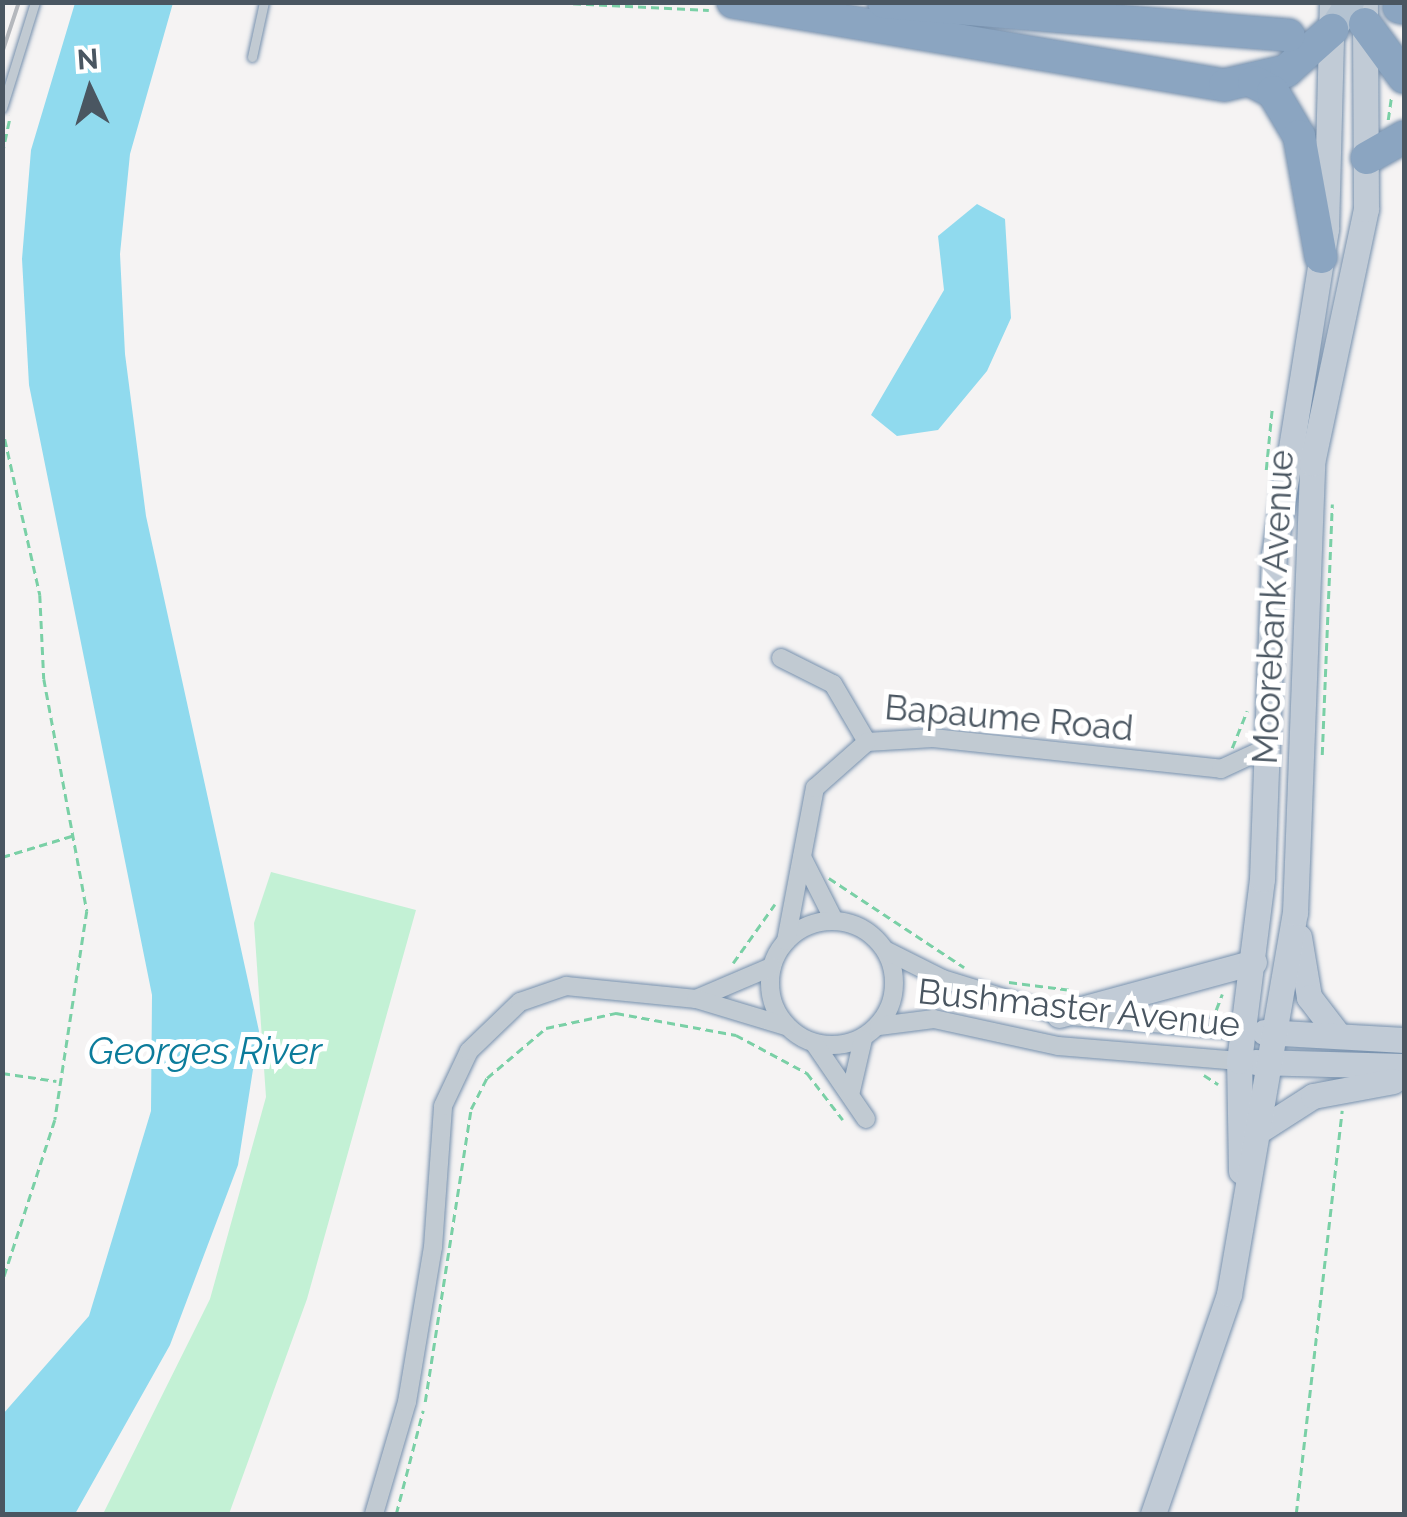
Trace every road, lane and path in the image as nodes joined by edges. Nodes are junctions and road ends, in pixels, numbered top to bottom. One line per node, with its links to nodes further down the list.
1 (35, 2): 12 (lane)
2 (264, 2): 9 (lane)
3 (547, 2): 6 (path)
4 (733, 2): 11 (highway)
5 (884, 2): 8 (highway)
6 (701, 11)
7 (1357, 12): 10 (highway); 11 (highway); 13 (main road, Moorebank Avenue); 15 (main road, Moorebank Avenue)
8 (1289, 34)
9 (252, 57)
10 (1399, 80): 13 (path)
11 (1254, 82): 15 (highway)
12 (2, 108)
13 (1386, 144): 30 (main road, Moorebank Avenue)
14 (2, 205): 16 (path)
15 (1321, 257): 23 (main road, Moorebank Avenue)
16 (2, 259)
17 (2, 325): 18 (path)
18 (2, 357)
19 (2, 426): 25 (path)
20 (1332, 502): 24 (path)
21 (782, 658): 22 (street, Bapaume Road)
22 (868, 742): 23 (street, Bapaume Road); 27 (street)
23 (1262, 750): 35 (main road, Moorebank Avenue)
24 (1322, 769)
25 (77, 834): 26 (path); 58 (path)
26 (2, 857)
27 (802, 857): 31 (street); 32 (street)
28 (836, 876): 37 (path)
29 (778, 894): 34 (path)
30 (1295, 912): 47 (main road, Moorebank Avenue); 48 (main road)
31 (834, 920): 32 (street); 33 (street)
32 (786, 941): 36 (street)
33 (886, 950): 42 (street, Bushmaster Avenue); 45 (street)
34 (732, 955)
35 (1254, 962): 42 (main road); 46 (main road, Moorebank Avenue)
36 (771, 968): 41 (street); 44 (street)
37 (975, 972)
38 (990, 979): 40 (path)
39 (1226, 985): 43 (path)
40 (1090, 990)
41 (696, 999): 44 (street); 67 (street)
42 (1059, 1015): 46 (street, Bushmaster Avenue)
43 (1214, 1015)
44 (786, 1026): 51 (street)
45 (879, 1026): 49 (street); 52 (street, Bushmaster Avenue)
46 (1244, 1031): 47 (main road); 52 (main road, Moorebank Avenue)
47 (1276, 1033): 48 (main road); 53 (main road, Moorebank Avenue)
48 (1339, 1036): 50 (main road)
49 (862, 1038): 51 (street); 59 (street)
50 (1404, 1040)
51 (814, 1043): 59 (street)
52 (1240, 1061): 53 (main road, Bushmaster Avenue); 65 (main road, Moorebank Avenue)
53 (1271, 1064): 54 (main road, Bushmaster Avenue); 64 (main road, Moorebank Avenue)
54 (1404, 1066)
55 (2, 1074): 58 (path)
56 (1206, 1075): 60 (path)
57 (1404, 1081): 64 (main road)
58 (58, 1082): 66 (path)
59 (851, 1092): 62 (street)
60 (1228, 1098)
61 (1343, 1098): 70 (path)
62 (866, 1119)
63 (842, 1120): 68 (path)
64 (1260, 1130): 65 (main road, Moorebank Avenue)
65 (1243, 1217): 69 (main road, Moorebank Avenue)
66 (2, 1283)
67 (374, 1514)
68 (396, 1514)
69 (1152, 1514)
70 (1296, 1514)

